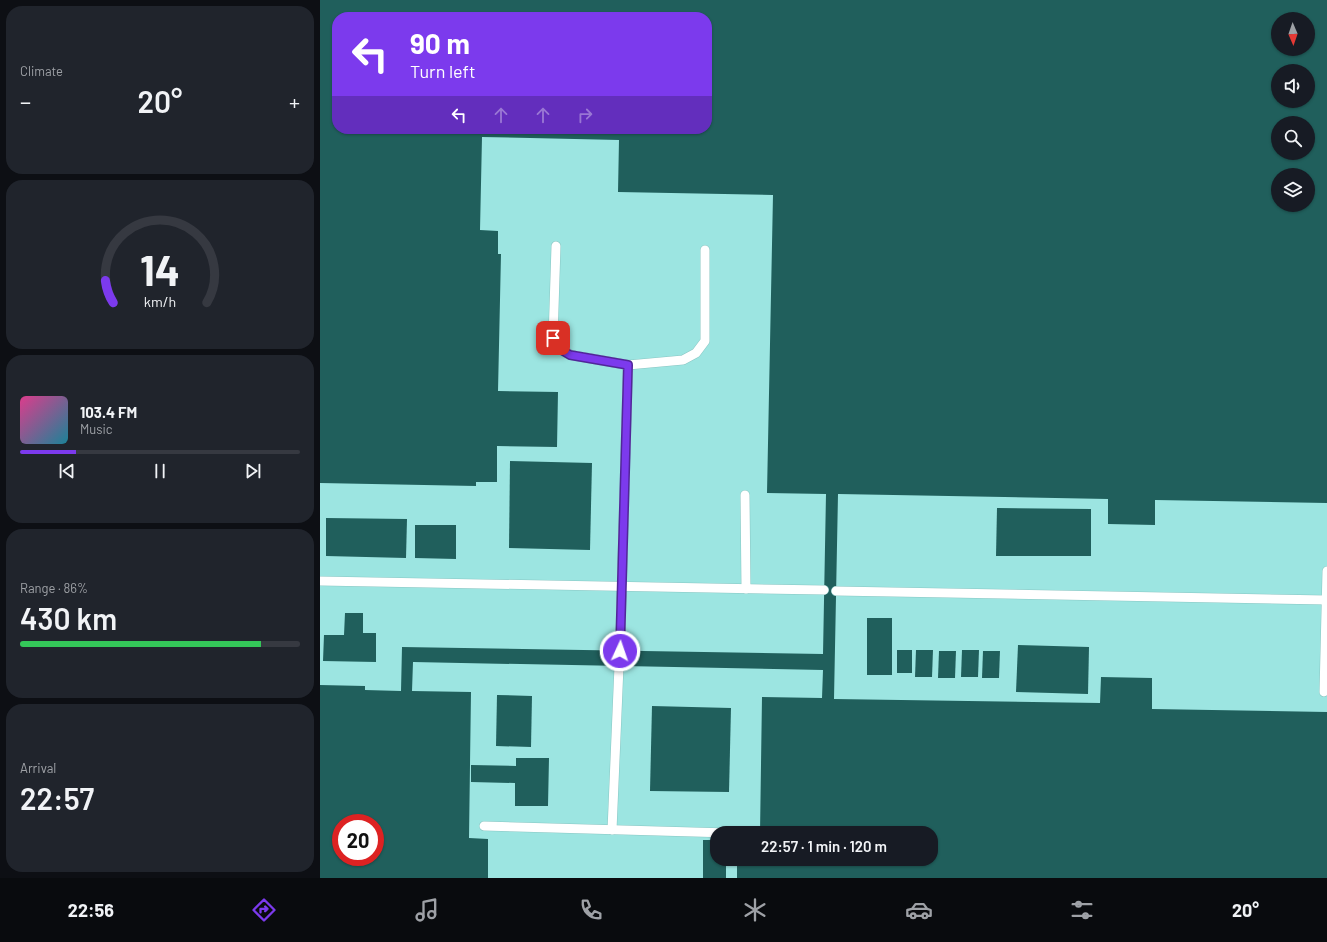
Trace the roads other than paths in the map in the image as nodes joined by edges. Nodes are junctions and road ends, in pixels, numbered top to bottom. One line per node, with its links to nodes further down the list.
1 (556, 246): 3 (lane)
2 (706, 250): 3 (lane)
3 (628, 365): 7 (lane)
4 (745, 495): 8 (lane)
5 (1327, 571): 11 (lane)
6 (320, 581): 7 (lane)
7 (623, 586): 8 (lane); 12 (lane)
8 (746, 589): 9 (lane)
9 (824, 590)
10 (836, 590): 11 (lane)
11 (1327, 600): 14 (lane)
12 (620, 651)
13 (619, 666): 16 (lane)
14 (1324, 692)
15 (484, 826): 16 (lane)
16 (612, 830): 17 (lane)
17 (710, 833)

